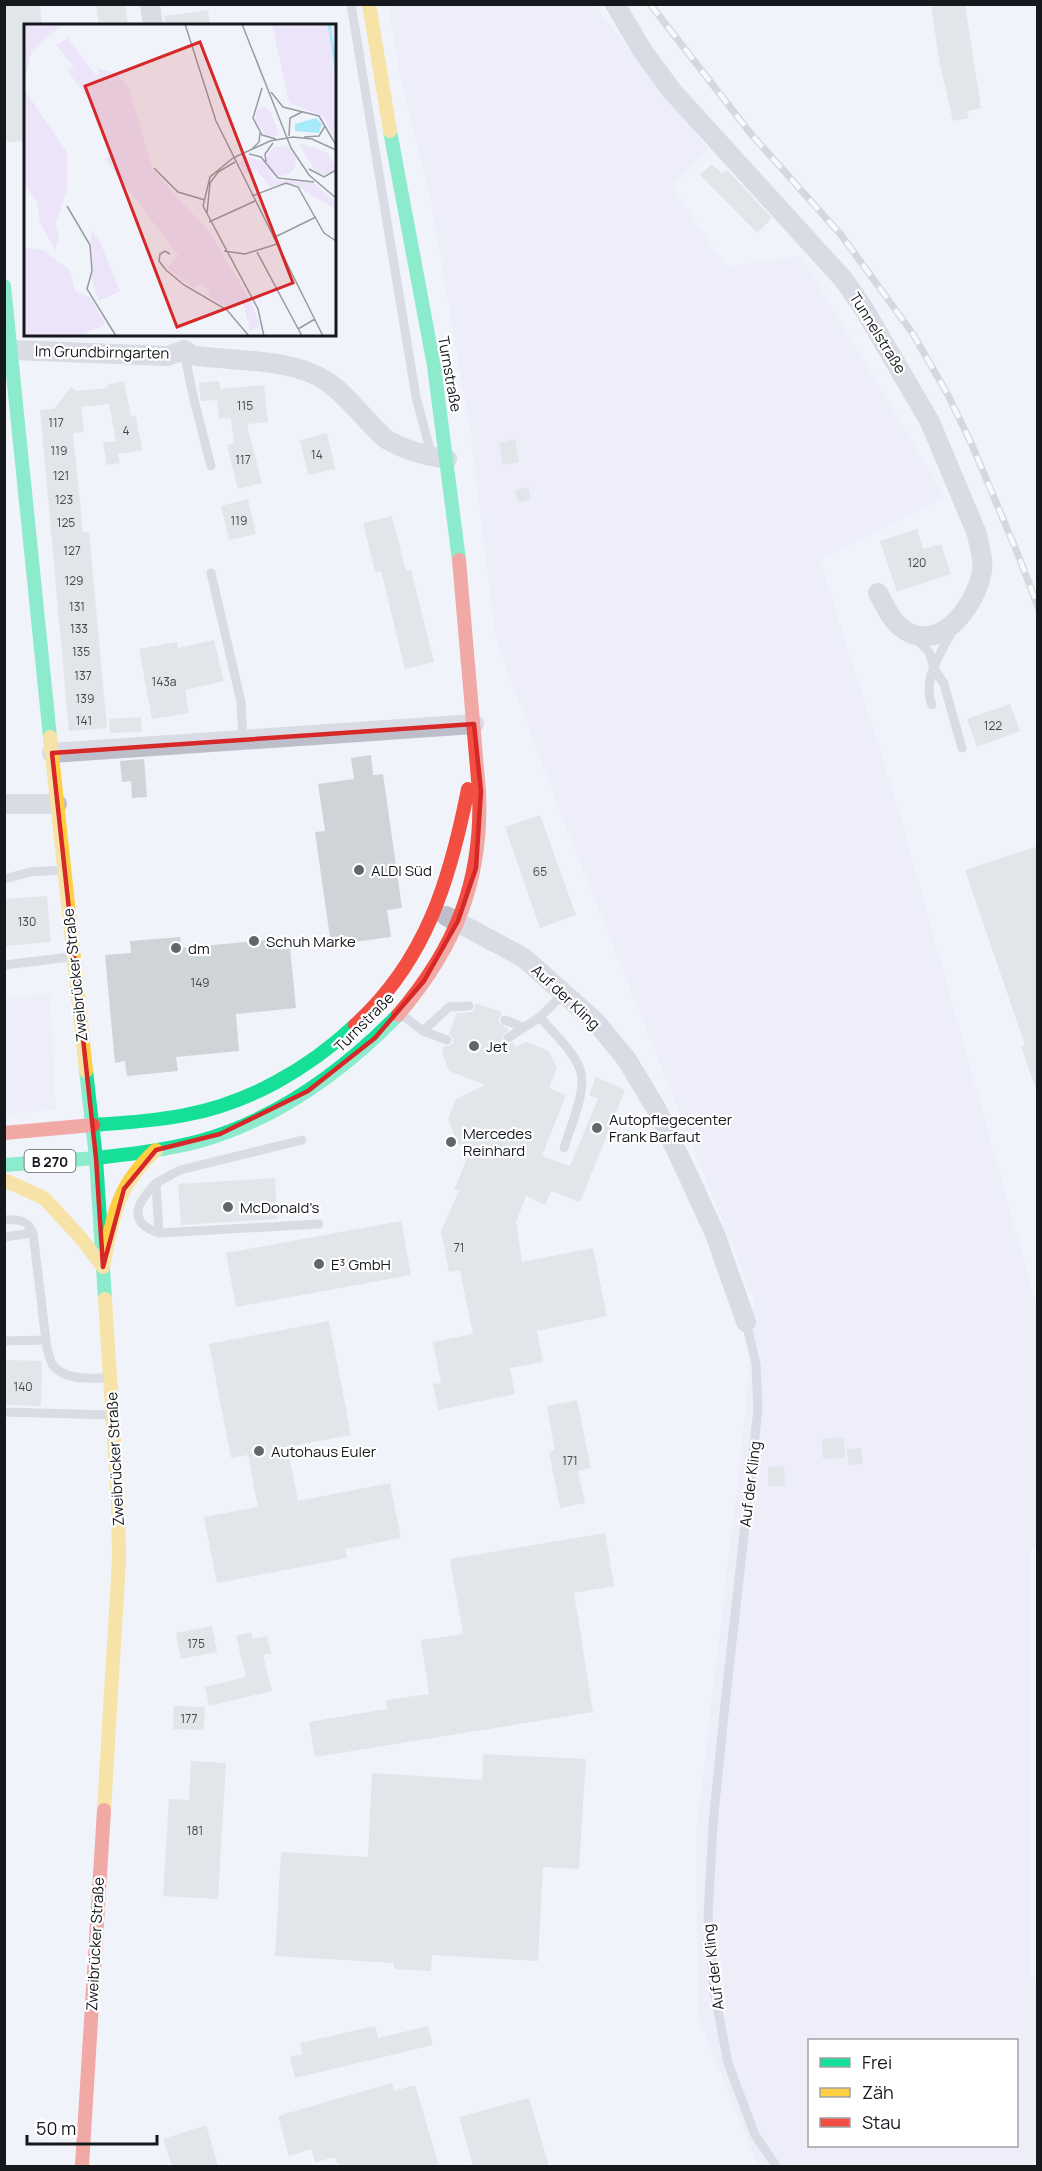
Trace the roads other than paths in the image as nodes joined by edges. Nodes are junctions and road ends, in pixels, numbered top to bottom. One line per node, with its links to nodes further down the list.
1 (150, 4): 5 (street)
2 (351, 4): 10 (lane)
3 (369, 4): 10 (street, Turnstraße)
4 (615, 4): 14 (street, Tunnelstraße)
5 (153, 24)
6 (4, 286): 8 (street, Zweibrücker Straße)
7 (188, 342): 8 (street, Im Grundbirngarten); 10 (street, Im Grundbirngarten); 11 (lane)
8 (12, 350): 9 (street, Zweibrücker Straße)
9 (11, 412): 22 (street, Zweibrücker Straße)
10 (440, 458): 18 (street, Turnstraße)
11 (211, 466)
12 (211, 573): 19 (lane)
13 (878, 593): 15 (street)
14 (957, 621): 15 (street); 16 (lane)
15 (910, 633): 16 (lane)
16 (934, 668): 17 (lane); 20 (lane)
17 (932, 705)
18 (474, 724): 19 (street); 21 (street, Turnstraße)
19 (243, 741): 22 (street)
20 (962, 748)
21 (475, 752): 27 (street, Turnstraße); 28 (street, Turnstraße)
22 (52, 753): 24 (street, Zweibrücker Straße)
23 (4, 804): 24 (street)
24 (57, 804): 25 (street, Zweibrücker Straße)
25 (64, 869): 26 (lane); 29 (street, Zweibrücker Straße)
26 (4, 879)
27 (436, 911): 28 (street, Auf der Kling); 32 (street, Turnstraße)
28 (458, 921): 31 (street, Auf der Kling); 34 (street, Turnstraße)
29 (73, 957): 30 (lane); 41 (street, Zweibrücker Straße)
30 (4, 965)
31 (563, 994): 35 (lane); 56 (street, Auf der Kling)
32 (382, 999): 34 (lane); 41 (street, Turnstraße)
33 (469, 1006): 38 (lane)
34 (399, 1013): 38 (lane); 45 (street, Turnstraße)
35 (540, 1017): 37 (lane); 44 (lane)
36 (505, 1020): 37 (lane)
37 (522, 1027): 39 (lane)
38 (423, 1031): 40 (lane)
39 (507, 1038)
40 (447, 1040)
41 (93, 1125): 42 (street, B 270); 46 (street, Zweibrücker Straße)
42 (4, 1133)
43 (302, 1140): 49 (lane)
44 (564, 1148)
45 (156, 1150): 46 (street, Turnstraße); 55 (street)
46 (96, 1158): 47 (street, B 270); 55 (street, Zweibrücker Straße)
47 (4, 1165)
48 (4, 1180): 55 (street)
49 (156, 1183): 53 (lane); 53 (lane)
50 (4, 1220): 52 (lane)
51 (319, 1224): 53 (lane)
52 (33, 1233): 54 (lane); 57 (lane)
53 (159, 1233)
54 (4, 1237)
55 (104, 1267): 59 (street, Zweibrücker Straße)
56 (746, 1322): 63 (lane, Auf der Kling)
57 (46, 1340): 58 (lane); 59 (lane)
58 (4, 1341)
59 (111, 1378): 61 (street, Zweibrücker Straße)
60 (4, 1413): 61 (lane)
61 (113, 1415): 62 (street, Zweibrücker Straße)
62 (82, 2166)
63 (776, 2166)

